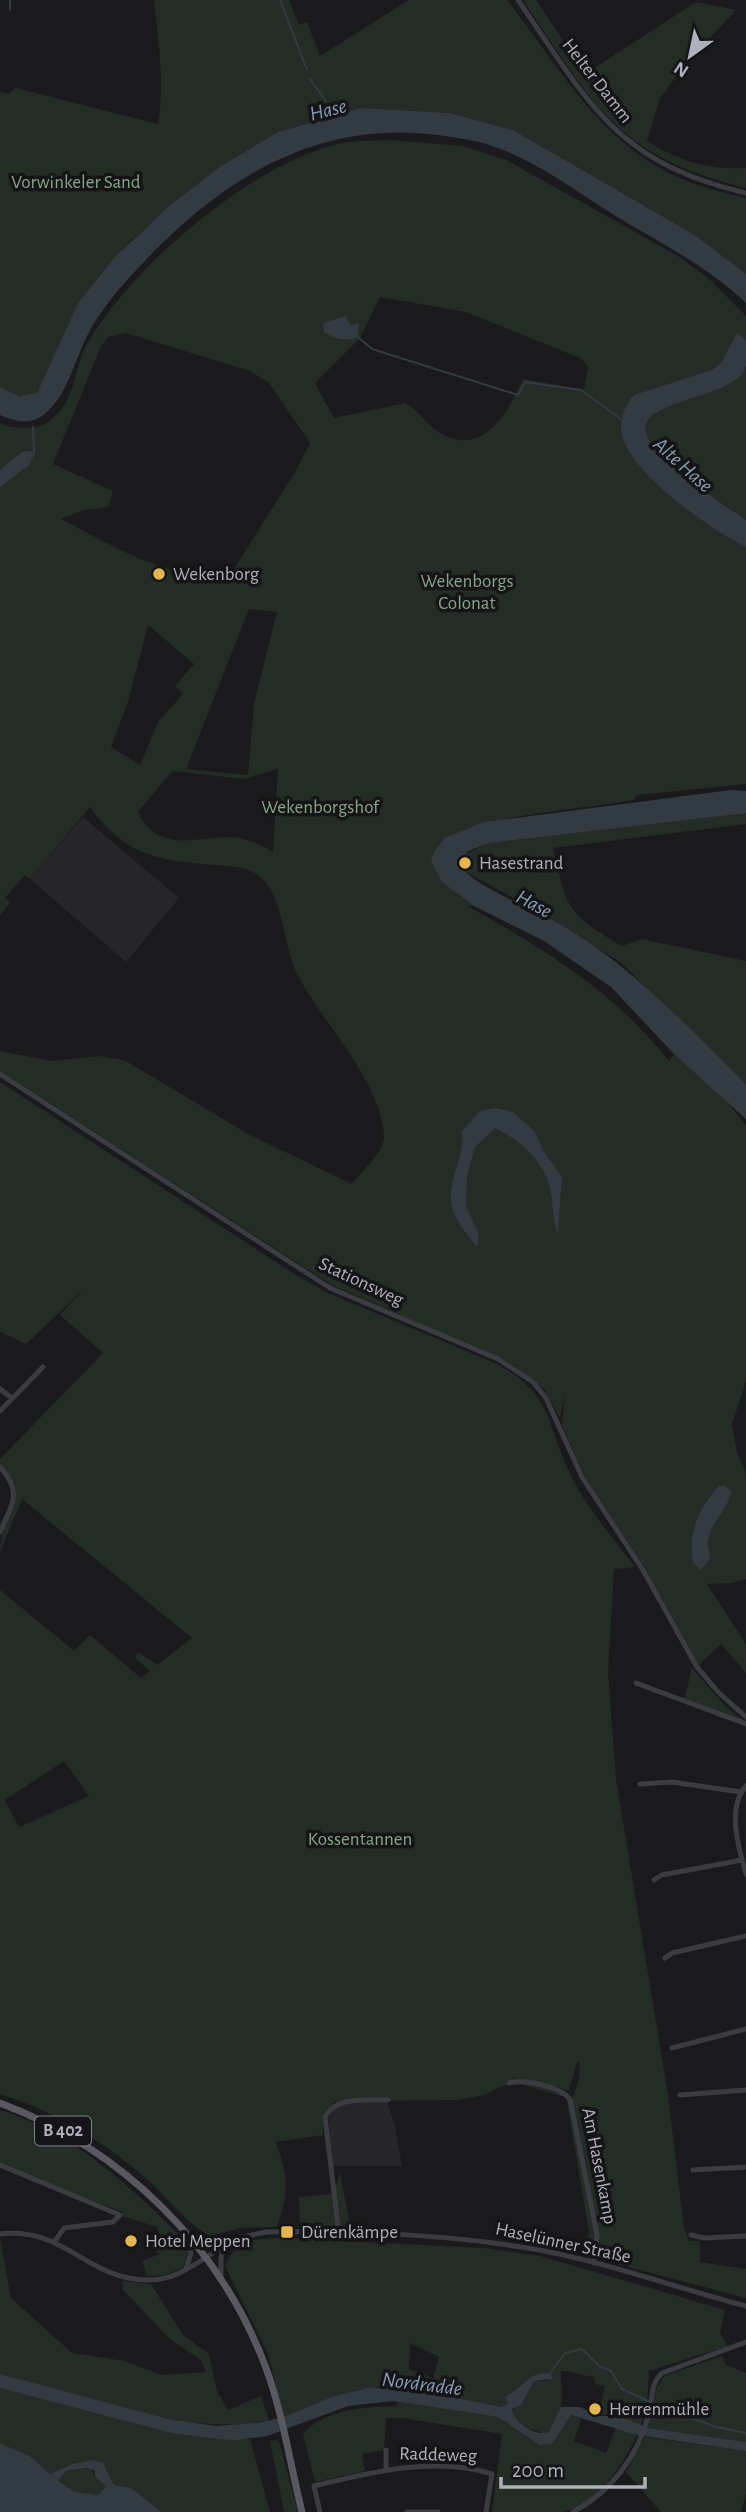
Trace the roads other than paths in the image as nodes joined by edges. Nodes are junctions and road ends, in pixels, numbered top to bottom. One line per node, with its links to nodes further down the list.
1 (517, 0): 2 (street, Helter Damm)
2 (746, 193)
3 (0, 1074): 11 (street, Stationsweg)
4 (43, 1367): 6 (street)
5 (0, 1389): 6 (street)
6 (12, 1398): 7 (street)
7 (0, 1411)
8 (0, 1468): 9 (street)
9 (0, 1532)
10 (636, 1683): 12 (street)
11 (746, 1717)
12 (746, 1724)
13 (640, 1784): 15 (street)
14 (746, 1786): 15 (street)
15 (741, 1792): 16 (street)
16 (742, 1860): 17 (street); 18 (street)
17 (746, 1874)
18 (654, 1880)
19 (746, 1936): 20 (street)
20 (665, 1958)
21 (746, 2029): 22 (street)
22 (672, 2048)
23 (509, 2083): 39 (street, Am Hasenkamp)
24 (746, 2090): 25 (street)
25 (680, 2095)
26 (388, 2100): 33 (street)
27 (0, 2103): 32 (main road, B 402)
28 (0, 2165): 36 (street)
29 (746, 2167): 30 (street)
30 (693, 2170)
31 (0, 2234): 36 (street)
32 (187, 2234): 37 (street); 38 (main road, B 402); 40 (street)
33 (339, 2234): 37 (street, Haselünner Straße); 39 (street, Haselünner Straße)
34 (691, 2235): 35 (street)
35 (746, 2236)
36 (55, 2241): 40 (street)
37 (224, 2246): 38 (street, Haselünner Straße); 41 (street)
38 (207, 2258): 40 (street); 41 (main road, B 402)
39 (594, 2263): 42 (street, Haselünner Straße)
40 (186, 2270)
41 (221, 2278): 46 (main road, B 402)
42 (746, 2306)
43 (746, 2342): 51 (street)
44 (386, 2450): 45 (street, Raddeweg)
45 (386, 2470): 47 (street, Raddeweg); 50 (street, Raddeweg)
46 (302, 2512)
47 (320, 2512)
48 (407, 2512): 49 (street)
49 (438, 2512)
50 (486, 2512)
51 (573, 2512)

